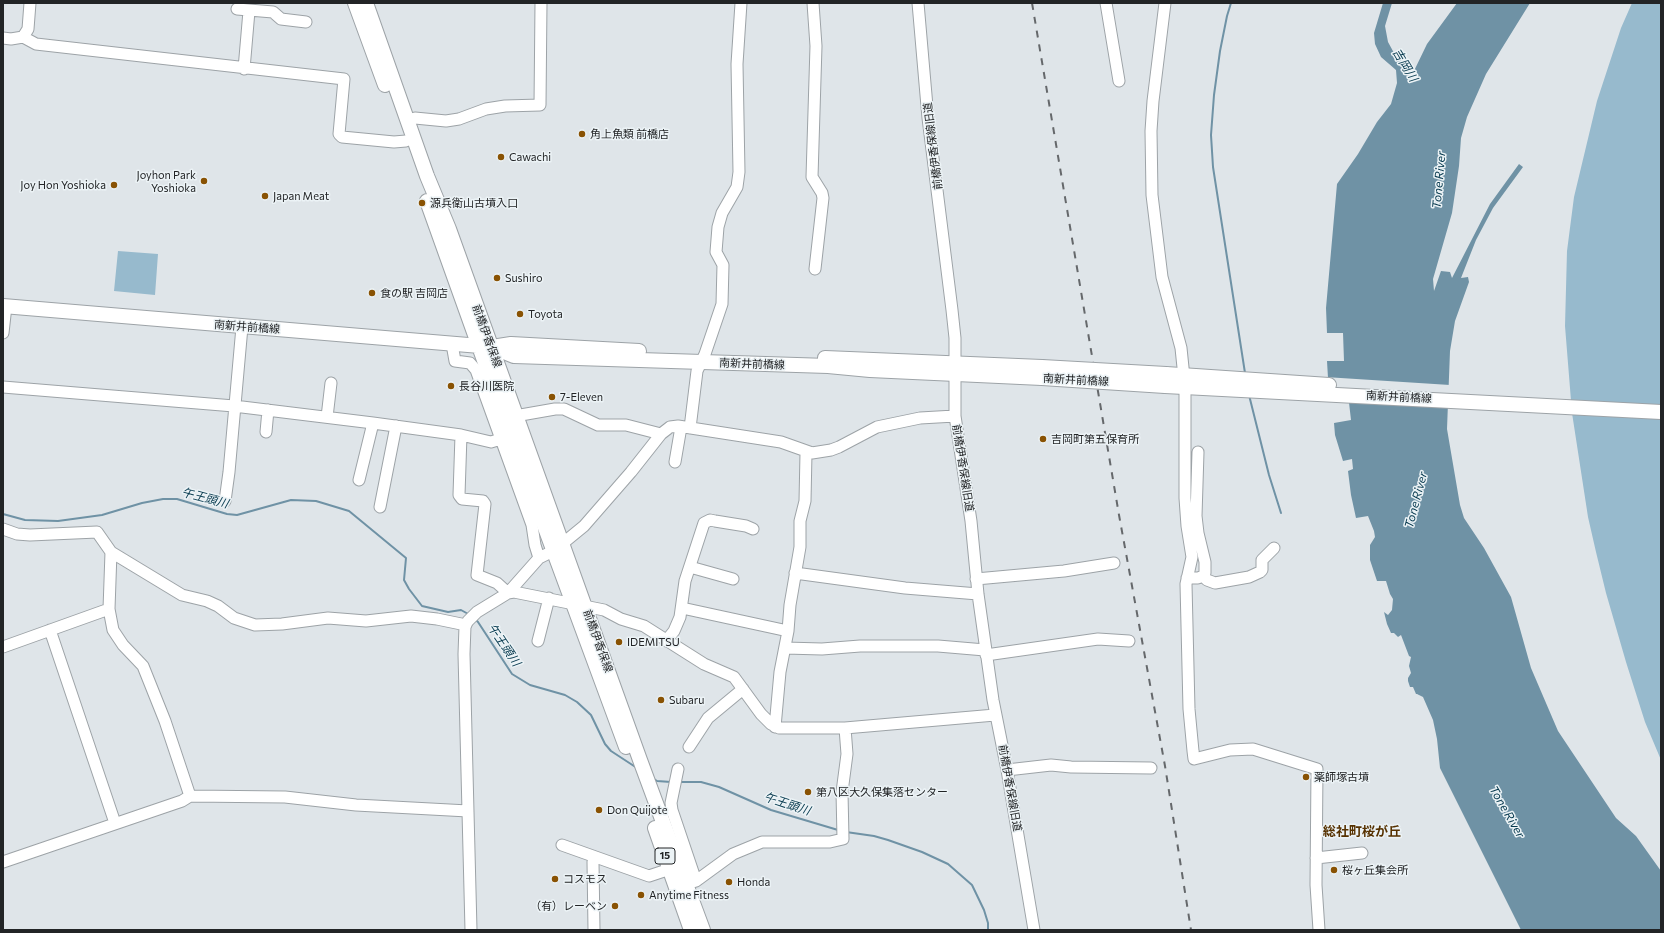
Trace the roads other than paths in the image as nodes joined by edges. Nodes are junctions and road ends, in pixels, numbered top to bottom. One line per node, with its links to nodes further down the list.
1 (30, 3): 12 (street)
2 (541, 3): 16 (street)
3 (741, 3): 24 (street)
4 (813, 3): 18 (street)
5 (918, 3): 25 (street, 前橋伊香保線旧道)
6 (1106, 3): 15 (street)
7 (1165, 3): 26 (street)
8 (358, 7): 16 (main road, 前橋伊香保線 / 15); 17 (main road, 前橋伊香保線 / 15)
9 (237, 9): 10 (street)
10 (249, 11): 11 (street); 14 (street)
11 (306, 22)
12 (23, 37): 13 (street); 14 (street)
13 (3, 38)
14 (244, 69): 17 (street)
15 (1119, 81)
16 (407, 120): 23 (main road, 前橋伊香保線 / 15)
17 (406, 141): 23 (main road, 前橋伊香保線 / 15)
18 (815, 269)
19 (4, 306): 20 (main road, 南新井前橋線); 21 (street)
20 (242, 327): 22 (main road, 南新井前橋線); 31 (street)
21 (3, 333)
22 (452, 344): 23 (main road, 南新井前橋線); 43 (street)
23 (486, 347): 24 (main road, 南新井前橋線); 34 (main road, 前橋伊香保線 / 15); 52 (main road, 前橋伊香保線 / 15)
24 (702, 358): 25 (main road, 南新井前橋線); 39 (street)
25 (954, 368): 26 (main road, 南新井前橋線, bridge); 35 (street, 前橋伊香保線旧道)
26 (1185, 381): 27 (main road, 南新井前橋線); 60 (street)
27 (1203, 382): 30 (main road, 南新井前橋線); 33 (main road, 南新井前橋線)
28 (331, 383): 36 (street)
29 (3, 387): 31 (street)
30 (1661, 404)
31 (234, 406): 32 (street); 48 (street)
32 (268, 410): 36 (street); 40 (street)
33 (1661, 412)
34 (516, 416): 41 (street); 52 (main road, 前橋伊香保線 / 15)
35 (955, 416): 45 (street); 62 (street, 前橋伊香保線旧道)
36 (327, 417): 37 (street)
37 (373, 423): 38 (street); 47 (street)
38 (396, 426): 42 (street); 49 (street)
39 (686, 427): 41 (street); 45 (street); 46 (street)
40 (266, 432)
41 (661, 434): 52 (street)
42 (461, 436): 43 (street); 63 (street)
43 (501, 439): 55 (street)
44 (1198, 452): 59 (street)
45 (806, 453): 58 (street)
46 (675, 462)
47 (359, 480)
48 (226, 501)
49 (380, 507)
50 (3, 529): 54 (street)
51 (753, 529): 57 (street)
52 (558, 548): 55 (street); 66 (main road, 前橋伊香保線 / 15)
53 (1274, 548): 59 (street)
54 (111, 552): 68 (street); 69 (street)
55 (539, 558): 63 (street)
56 (1114, 563): 62 (street)
57 (690, 567): 61 (street); 67 (street)
58 (795, 573): 64 (street); 71 (street)
59 (1203, 576): 60 (street)
60 (1187, 578): 93 (street)
61 (733, 579)
62 (976, 579): 64 (street, 前橋伊香保線旧道)
63 (508, 593): 65 (street); 69 (street)
64 (978, 594): 77 (street, 前橋伊香保線旧道)
65 (549, 598): 66 (street); 72 (street)
66 (578, 605): 73 (street); 86 (main road, 前橋伊香保線 / 15); 86 (main road, 前橋伊香保線 / 15)
67 (682, 608): 71 (street); 73 (street)
68 (109, 610): 70 (street); 87 (street)
69 (467, 623): 88 (street)
70 (50, 630): 75 (street); 89 (street)
71 (788, 631): 76 (street)
72 (538, 641)
73 (666, 641): 78 (street)
74 (1129, 641): 77 (street)
75 (3, 646)
76 (785, 648): 77 (street); 80 (street)
77 (986, 653): 79 (street, 前橋伊香保線旧道)
78 (743, 689): 80 (street); 82 (street)
79 (996, 715): 81 (street); 84 (street, 前橋伊香保線旧道)
80 (775, 727): 81 (street)
81 (845, 728): 96 (street)
82 (689, 747)
83 (1151, 768): 84 (street)
84 (1007, 770): 101 (street, 前橋伊香保線旧道)
85 (677, 774): 96 (street)
86 (644, 784): 95 (main road, 15); 96 (main road, 15)
87 (190, 796): 88 (street); 89 (street)
88 (468, 811): 97 (street)
89 (115, 824): 94 (street)
90 (562, 845): 92 (street)
91 (1362, 852): 93 (street)
92 (595, 857): 95 (street); 98 (street)
93 (1316, 858): 102 (street)
94 (3, 862)
95 (670, 869): 99 (main road, 15)
96 (691, 883): 100 (main road, 15)
97 (471, 930)
98 (594, 930)
99 (691, 930)
100 (704, 930)
101 (1034, 930)
102 (1319, 930)

